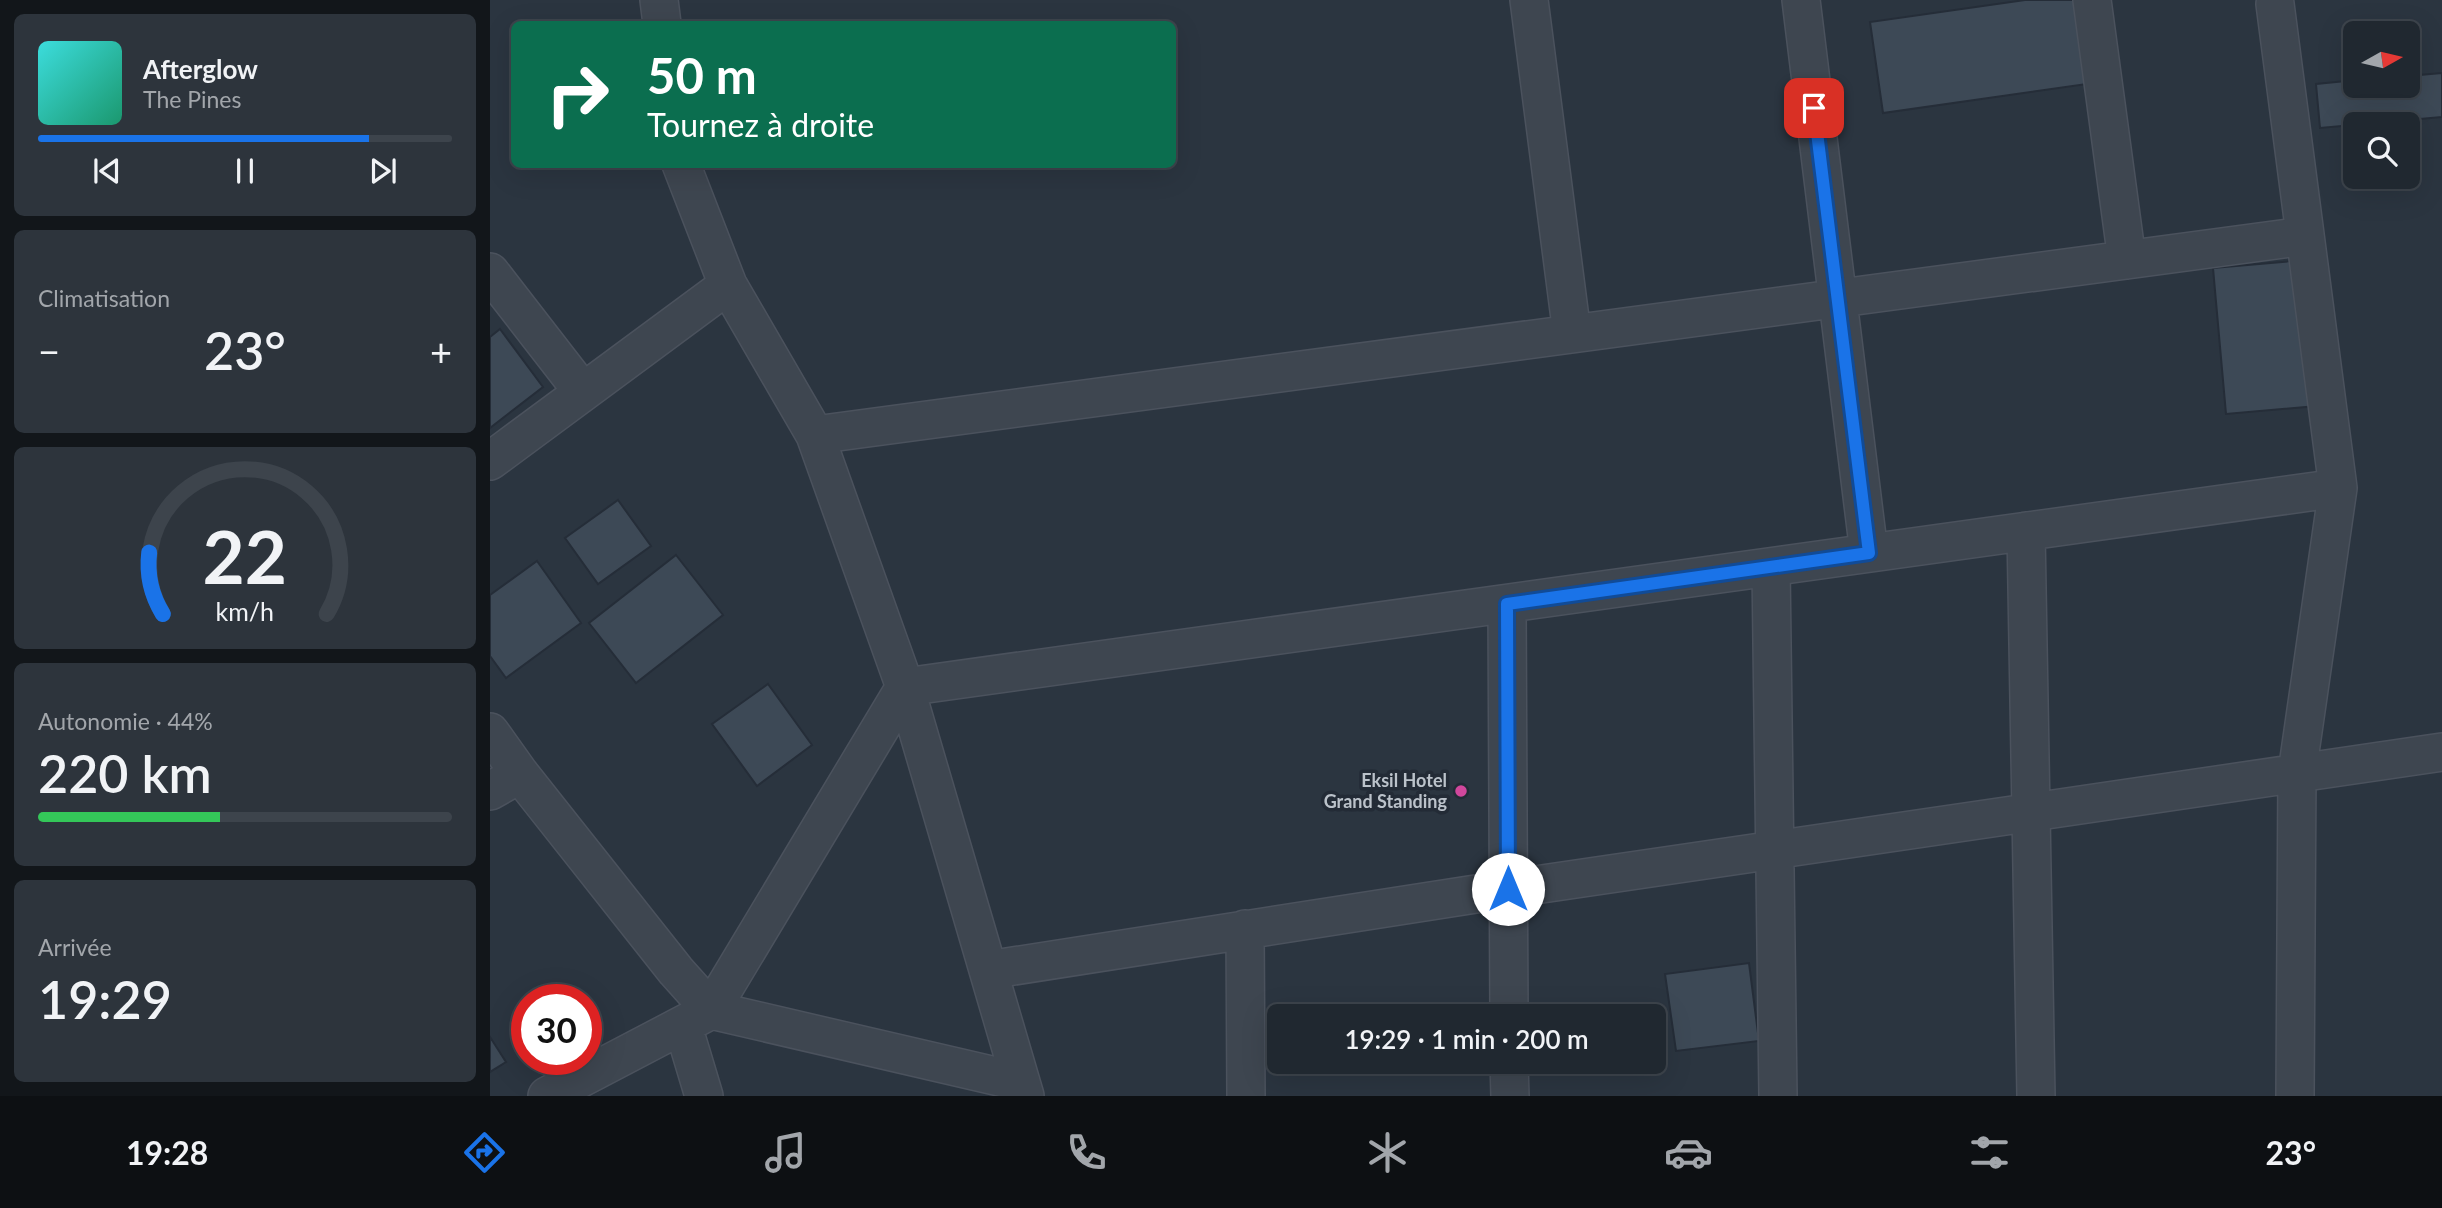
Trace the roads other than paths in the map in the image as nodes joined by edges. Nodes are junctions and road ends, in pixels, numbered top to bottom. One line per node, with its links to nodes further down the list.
1 (659, 0): 6 (street)
2 (1530, 0): 13 (street)
3 (1801, 0): 12 (street)
4 (2092, 0): 9 (street)
5 (2276, 4): 8 (street)
6 (662, 21)
7 (683, 168): 11 (street)
8 (2305, 236): 9 (street); 17 (street)
9 (2127, 260): 12 (street)
10 (490, 272): 14 (street)
11 (728, 285): 14 (street); 15 (street)
12 (1838, 298): 13 (street); 19 (street)
13 (1572, 334): 15 (street)
14 (583, 392): 16 (street)
15 (816, 435): 22 (street)
16 (490, 461)
17 (2338, 488): 18 (street); 25 (street)
18 (2026, 531): 19 (street); 27 (street)
19 (1869, 553): 20 (street)
20 (1771, 567): 21 (street); 28 (street)
21 (1507, 604): 22 (street); 29 (street)
22 (905, 687): 31 (street); 33 (street)
23 (490, 732): 26 (street)
24 (2442, 752): 25 (street)
25 (2297, 773): 27 (street); 42 (street)
26 (505, 783): 33 (street)
27 (2031, 812): 28 (street); 41 (street)
28 (1774, 851): 29 (street); 40 (street)
29 (1508, 889): 30 (street); 32 (street)
30 (1245, 929): 31 (street); 38 (street)
31 (988, 970): 35 (street)
32 (1509, 1004)
33 (697, 1018): 35 (street); 36 (street); 37 (street)
34 (1509, 1074): 39 (street)
35 (1023, 1089)
36 (547, 1096)
37 (704, 1096)
38 (1246, 1096)
39 (1510, 1096)
40 (1778, 1096)
41 (2036, 1096)
42 (2295, 1096)

